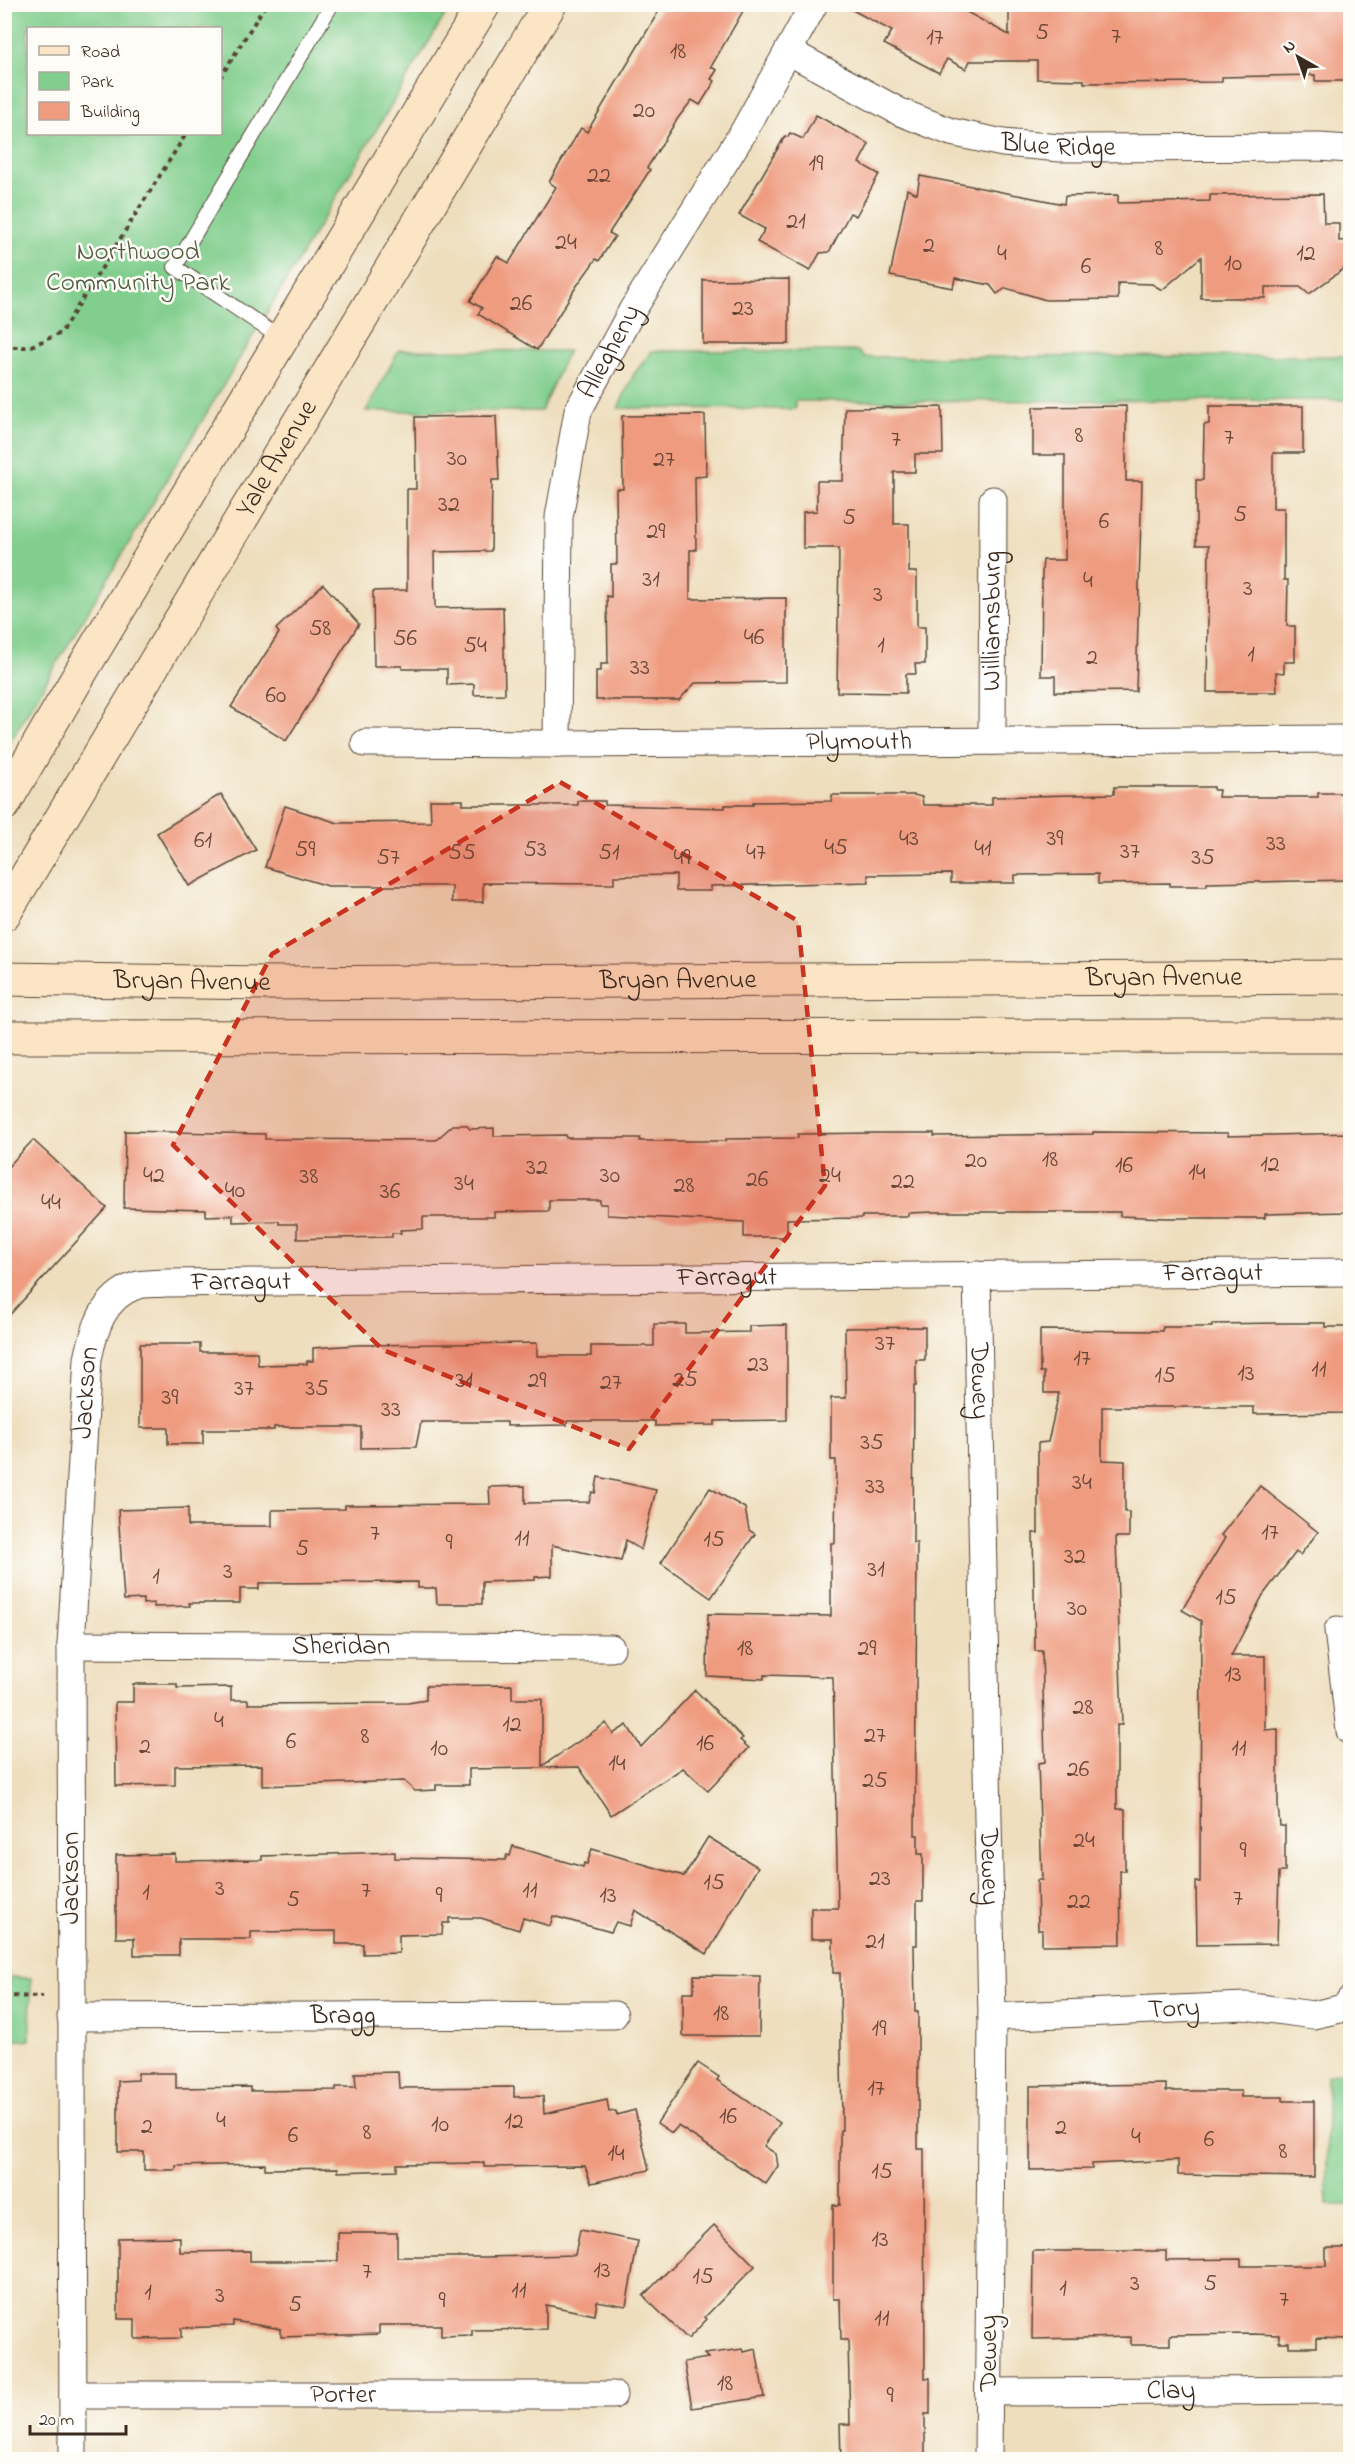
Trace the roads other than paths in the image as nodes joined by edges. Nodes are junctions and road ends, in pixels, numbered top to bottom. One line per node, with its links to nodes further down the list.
1 (332, 4): 7 (lane)
2 (484, 4): 7 (main road)
3 (550, 4): 14 (main road, Yale Avenue)
4 (814, 4): 5 (street, Allegheny)
5 (788, 51): 6 (street, Blue Ridge); 12 (street, Allegheny)
6 (1350, 149)
7 (282, 339): 13 (main road)
8 (993, 500): 10 (street, Williamsburg)
9 (1350, 739): 10 (street, Plymouth)
10 (992, 741): 12 (street, Plymouth)
11 (365, 743): 12 (street, Plymouth)
12 (557, 744)
13 (4, 804)
14 (4, 914)
15 (1350, 977): 16 (main road, Bryan Avenue)
16 (4, 979)
17 (1350, 1036): 18 (main road, Bryan Avenue)
18 (4, 1037)
19 (1350, 1272): 20 (street, Farragut)
20 (977, 1275): 21 (street, Farragut); 29 (street, Dewey)
21 (110, 1303): 23 (street, Jackson)
22 (1338, 1630): 25 (street)
23 (71, 1645): 24 (street, Sheridan); 27 (street, Jackson)
24 (611, 1648)
25 (1350, 1731)
26 (1350, 2000): 29 (street, Tory)
27 (71, 2007): 28 (street, Bragg); 33 (street, Jackson)
28 (614, 2015)
29 (992, 2017): 31 (street, Dewey)
30 (1350, 2390): 31 (street, Clay)
31 (989, 2392): 35 (street, Dewey)
32 (613, 2394): 33 (street, Porter)
33 (73, 2395): 34 (street, Jackson)
34 (72, 2460)
35 (988, 2460)

